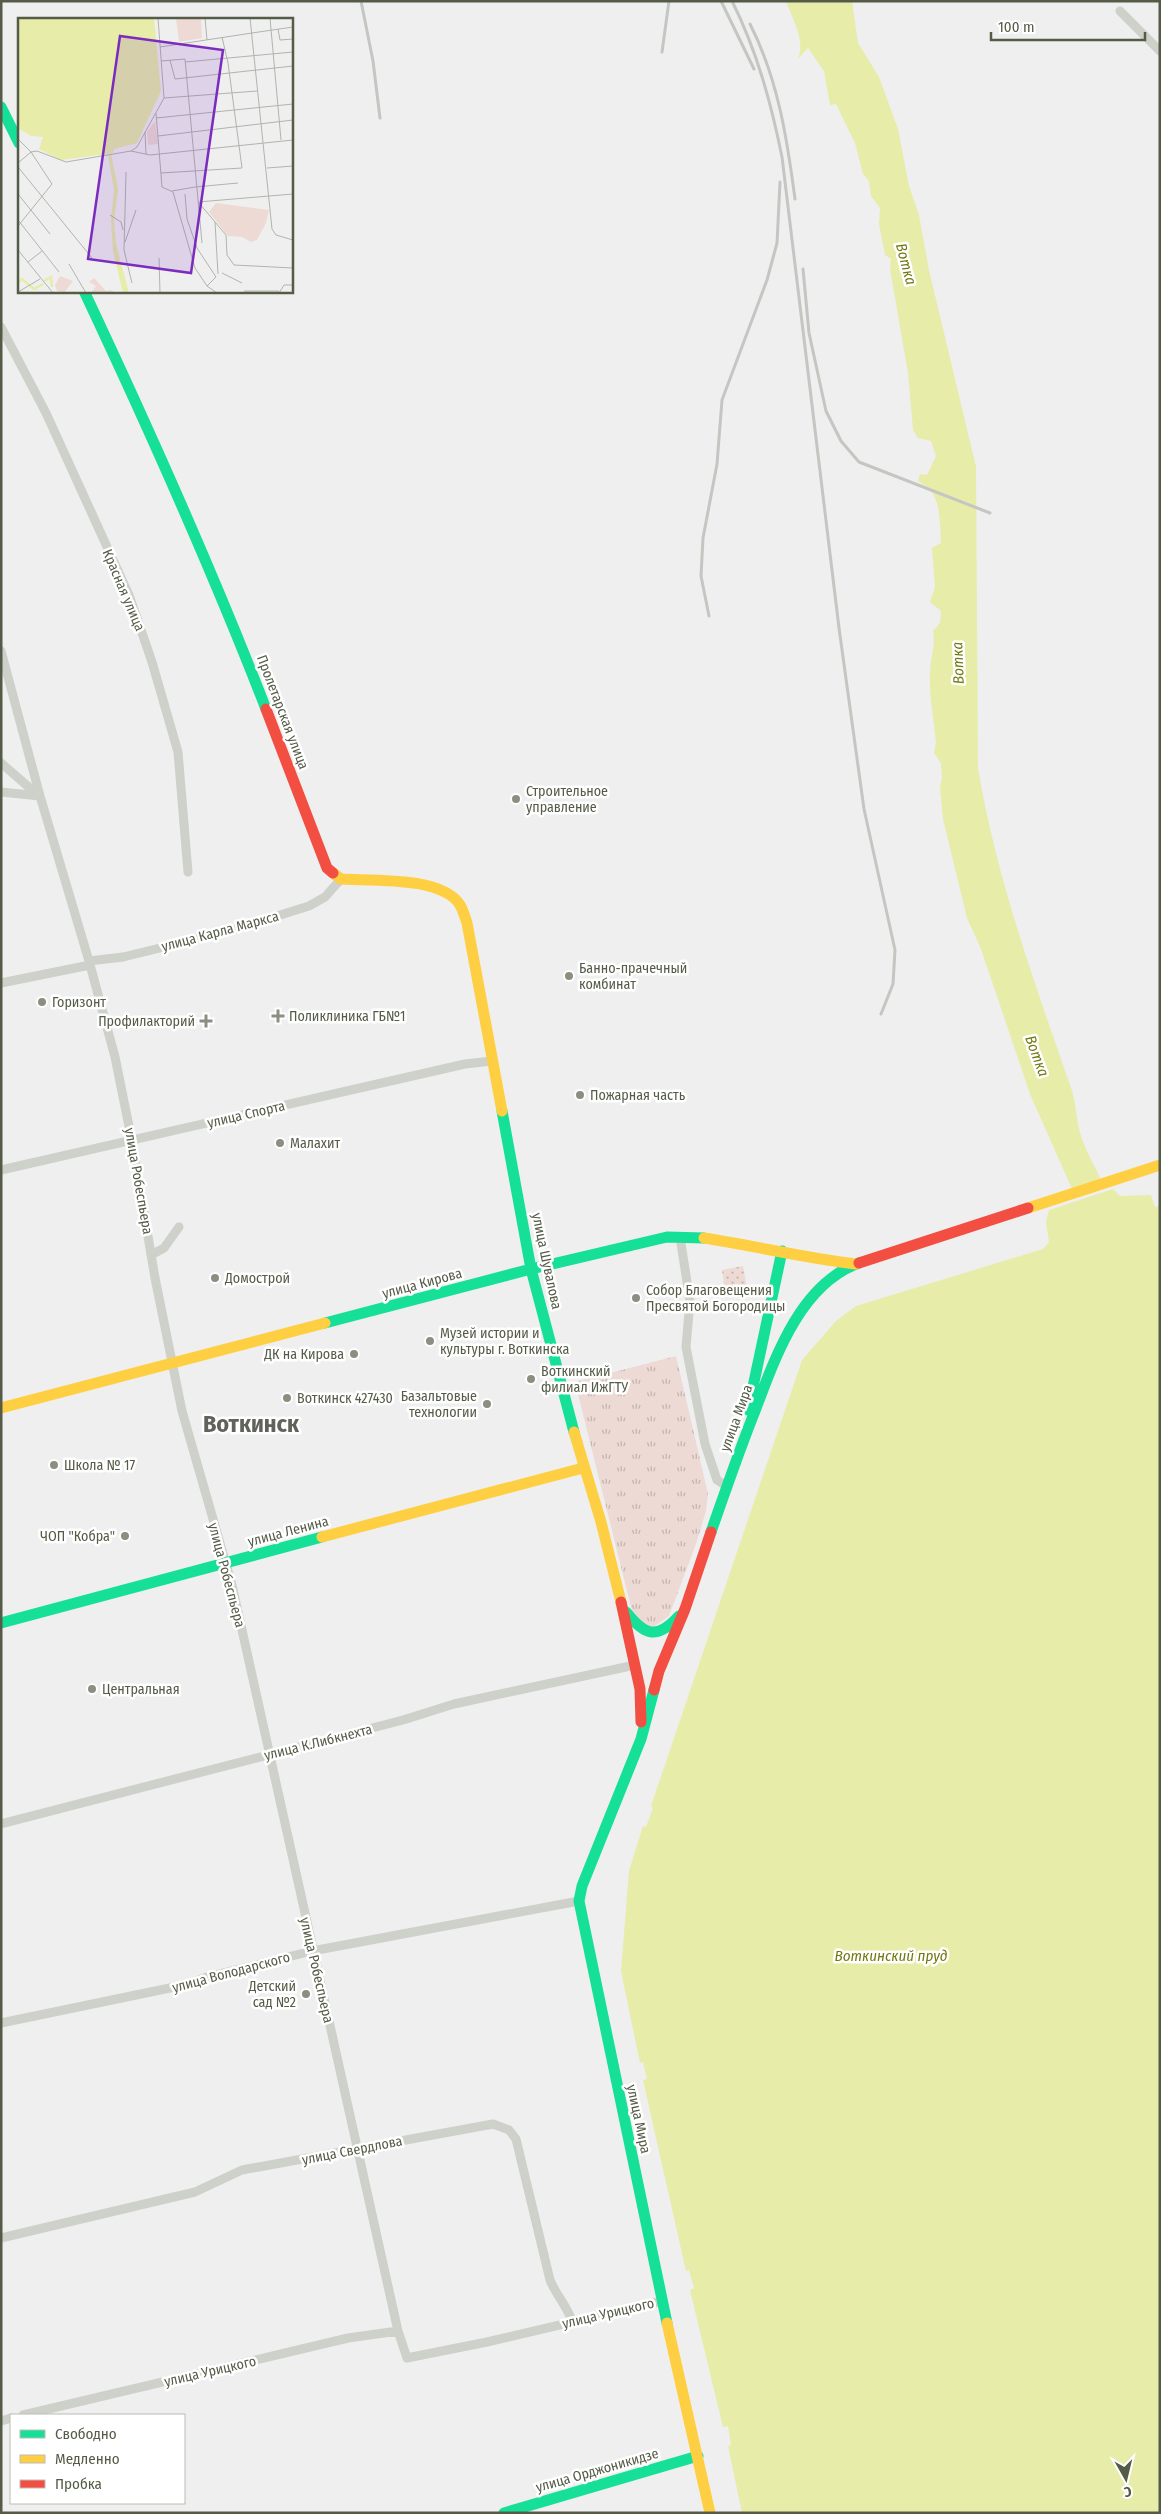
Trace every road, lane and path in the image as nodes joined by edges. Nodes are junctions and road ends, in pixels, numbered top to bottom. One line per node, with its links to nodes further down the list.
1 (1120, 11): 2 (street)
2 (1160, 51)
3 (1, 107): 4 (main road)
4 (18, 141)
5 (84, 292): 12 (main road, Пролетарская улица)
6 (1, 327): 11 (street, Красная улица)
7 (1, 651): 10 (street, улица Робеспьера)
8 (1, 763): 10 (street)
9 (1, 792): 10 (street)
10 (40, 796): 13 (street, улица Робеспьера)
11 (188, 872)
12 (341, 879): 13 (street, улица Карла Маркса); 15 (main road)
13 (90, 963): 14 (street, улица Карла Маркса); 16 (street, улица Робеспьера)
14 (1, 983)
15 (492, 1061): 16 (street, улица Спорта); 24 (main road, улица Шувалова)
16 (132, 1141): 18 (street, улица Спорта); 22 (street, улица Робеспьера)
17 (1160, 1165): 23 (main road)
18 (1, 1170)
19 (179, 1227): 22 (street)
20 (680, 1236): 21 (main road, улица Кирова); 24 (main road, улица Кирова); 29 (street)
21 (782, 1251): 23 (main road, улица Кирова); 27 (main road)
22 (151, 1255): 25 (street, улица Робеспьера)
23 (856, 1264): 27 (main road, улица Мира)
24 (531, 1269): 25 (main road, улица Кирова); 28 (main road, улица Шувалова)
25 (173, 1364): 26 (main road, улица Кирова); 30 (street, улица Робеспьера)
26 (1, 1408)
27 (741, 1446): 29 (main road, улица Мира)
28 (582, 1468): 30 (main road, улица Ленина); 31 (main road, улица Шувалова)
29 (728, 1487): 32 (main road, улица Мира)
30 (226, 1563): 33 (main road, улица Ленина); 36 (street, улица Робеспьера)
31 (623, 1608): 32 (main road, улица Мира); 34 (main road, улица Мира)
32 (685, 1609): 35 (main road, улица Мира)
33 (1, 1623)
34 (635, 1664): 35 (main road, улица Мира); 36 (street, улица К.Либкнехта)
35 (641, 1739): 38 (main road, улица Мира)
36 (269, 1755): 37 (street, улица К.Либкнехта); 39 (street, улица Робеспьера)
37 (1, 1824)
38 (578, 1901): 39 (street, улица Володарского); 43 (main road, улица Мира)
39 (312, 1951): 40 (street, улица Володарского); 41 (street, улица Робеспьера)
40 (1, 2023)
41 (357, 2150): 42 (street, улица Свердлова); 44 (street, улица Свердлова); 45 (street, улица Робеспьера)
42 (1, 2238)
43 (662, 2301): 44 (street, улица Урицкого); 48 (main road, улица Мира)
44 (572, 2321): 46 (street, улица Урицкого)
45 (398, 2331): 46 (street, улица Робеспьера); 47 (street, улица Урицкого)
46 (407, 2358)
47 (27, 2414)
48 (698, 2456): 49 (main road, улица Орджоникидзе); 50 (main road, улица Мира)
49 (504, 2513)
50 (710, 2513)

